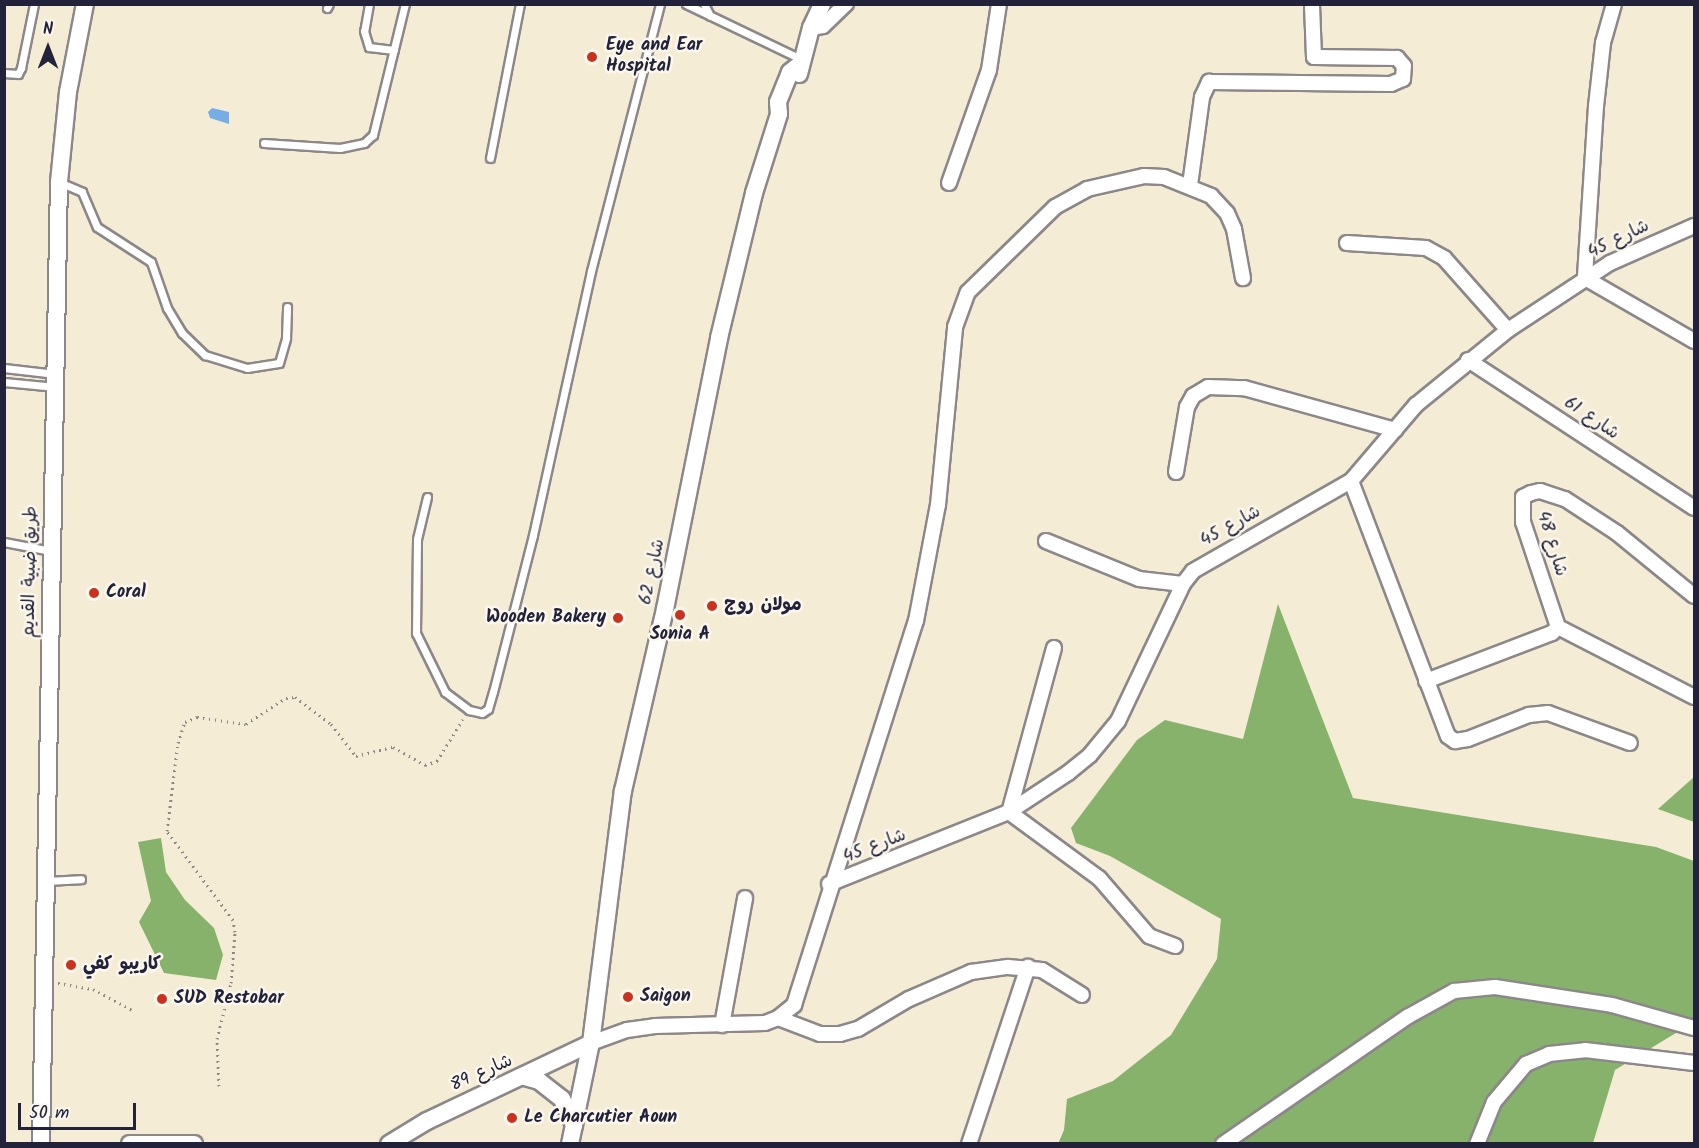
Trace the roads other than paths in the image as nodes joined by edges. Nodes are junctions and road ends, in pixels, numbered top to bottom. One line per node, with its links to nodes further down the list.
1 (34, 4): 18 (lane)
2 (85, 4): 21 (street, طريق ضبية القديم)
3 (369, 4): 16 (lane)
4 (405, 4): 16 (lane)
5 (520, 4): 20 (lane)
6 (660, 4): 38 (lane)
7 (686, 4): 14 (lane)
8 (704, 4): 14 (lane)
9 (822, 4): 15 (street, شارع 62)
10 (846, 4): 15 (street)
11 (999, 4): 22 (street)
12 (1312, 4): 23 (street)
13 (1614, 4): 27 (street)
14 (710, 16): 17 (lane)
15 (811, 28): 17 (street, شارع 62)
16 (394, 50): 19 (lane)
17 (800, 62): 61 (street, شارع 62)
18 (4, 73)
19 (264, 143)
20 (490, 158)
21 (59, 182): 28 (lane); 33 (street, طريق ضبية القديم)
22 (949, 183)
23 (1190, 185): 26 (street); 53 (street)
24 (1695, 226): 27 (street, شارع 45)
25 (1347, 243): 29 (street)
26 (1243, 278)
27 (1585, 278): 29 (street, شارع 45); 30 (street)
28 (287, 307)
29 (1508, 330): 31 (street, شارع 45)
30 (1695, 341)
31 (1468, 360): 35 (street, شارع 45); 39 (street, شارع 61)
32 (4, 369): 33 (lane)
33 (56, 381): 34 (lane); 42 (street, طريق ضبية القديم)
34 (4, 382)
35 (1395, 430): 36 (street); 37 (street, شارع 45)
36 (1176, 472)
37 (1351, 481): 43 (street, شارع 45); 47 (street)
38 (427, 498)
39 (1695, 508)
40 (1046, 541): 43 (street)
41 (4, 542): 42 (lane)
42 (51, 551): 52 (street, طريق ضبية القديم)
43 (1183, 584): 50 (street, شارع 45)
44 (1695, 597): 45 (street, شارع 48)
45 (1558, 627): 47 (street); 48 (street)
46 (1054, 648): 50 (street)
47 (1426, 681): 49 (street)
48 (1695, 697)
49 (1630, 743)
50 (1009, 812): 53 (street, شارع 45); 55 (street)
51 (81, 879): 52 (lane)
52 (45, 881): 65 (street, طريق ضبية القديم)
53 (829, 884): 58 (street)
54 (745, 898): 59 (street)
55 (1174, 946)
56 (1028, 967): 57 (street); 58 (street); 70 (street)
57 (1082, 995)
58 (778, 1018): 59 (street)
59 (722, 1025): 61 (street)
60 (1695, 1028): 71 (street)
61 (591, 1043): 63 (street, شارع 89); 64 (street, شارع 62)
62 (1695, 1063): 72 (street)
63 (525, 1077): 64 (street); 68 (street, شارع 89)
64 (574, 1125): 69 (street, شارع 62)
65 (41, 1143)
66 (130, 1143): 67 (street)
67 (194, 1143)
68 (390, 1143)
69 (570, 1143)
70 (969, 1143)
71 (1223, 1143)
72 (1477, 1143)

